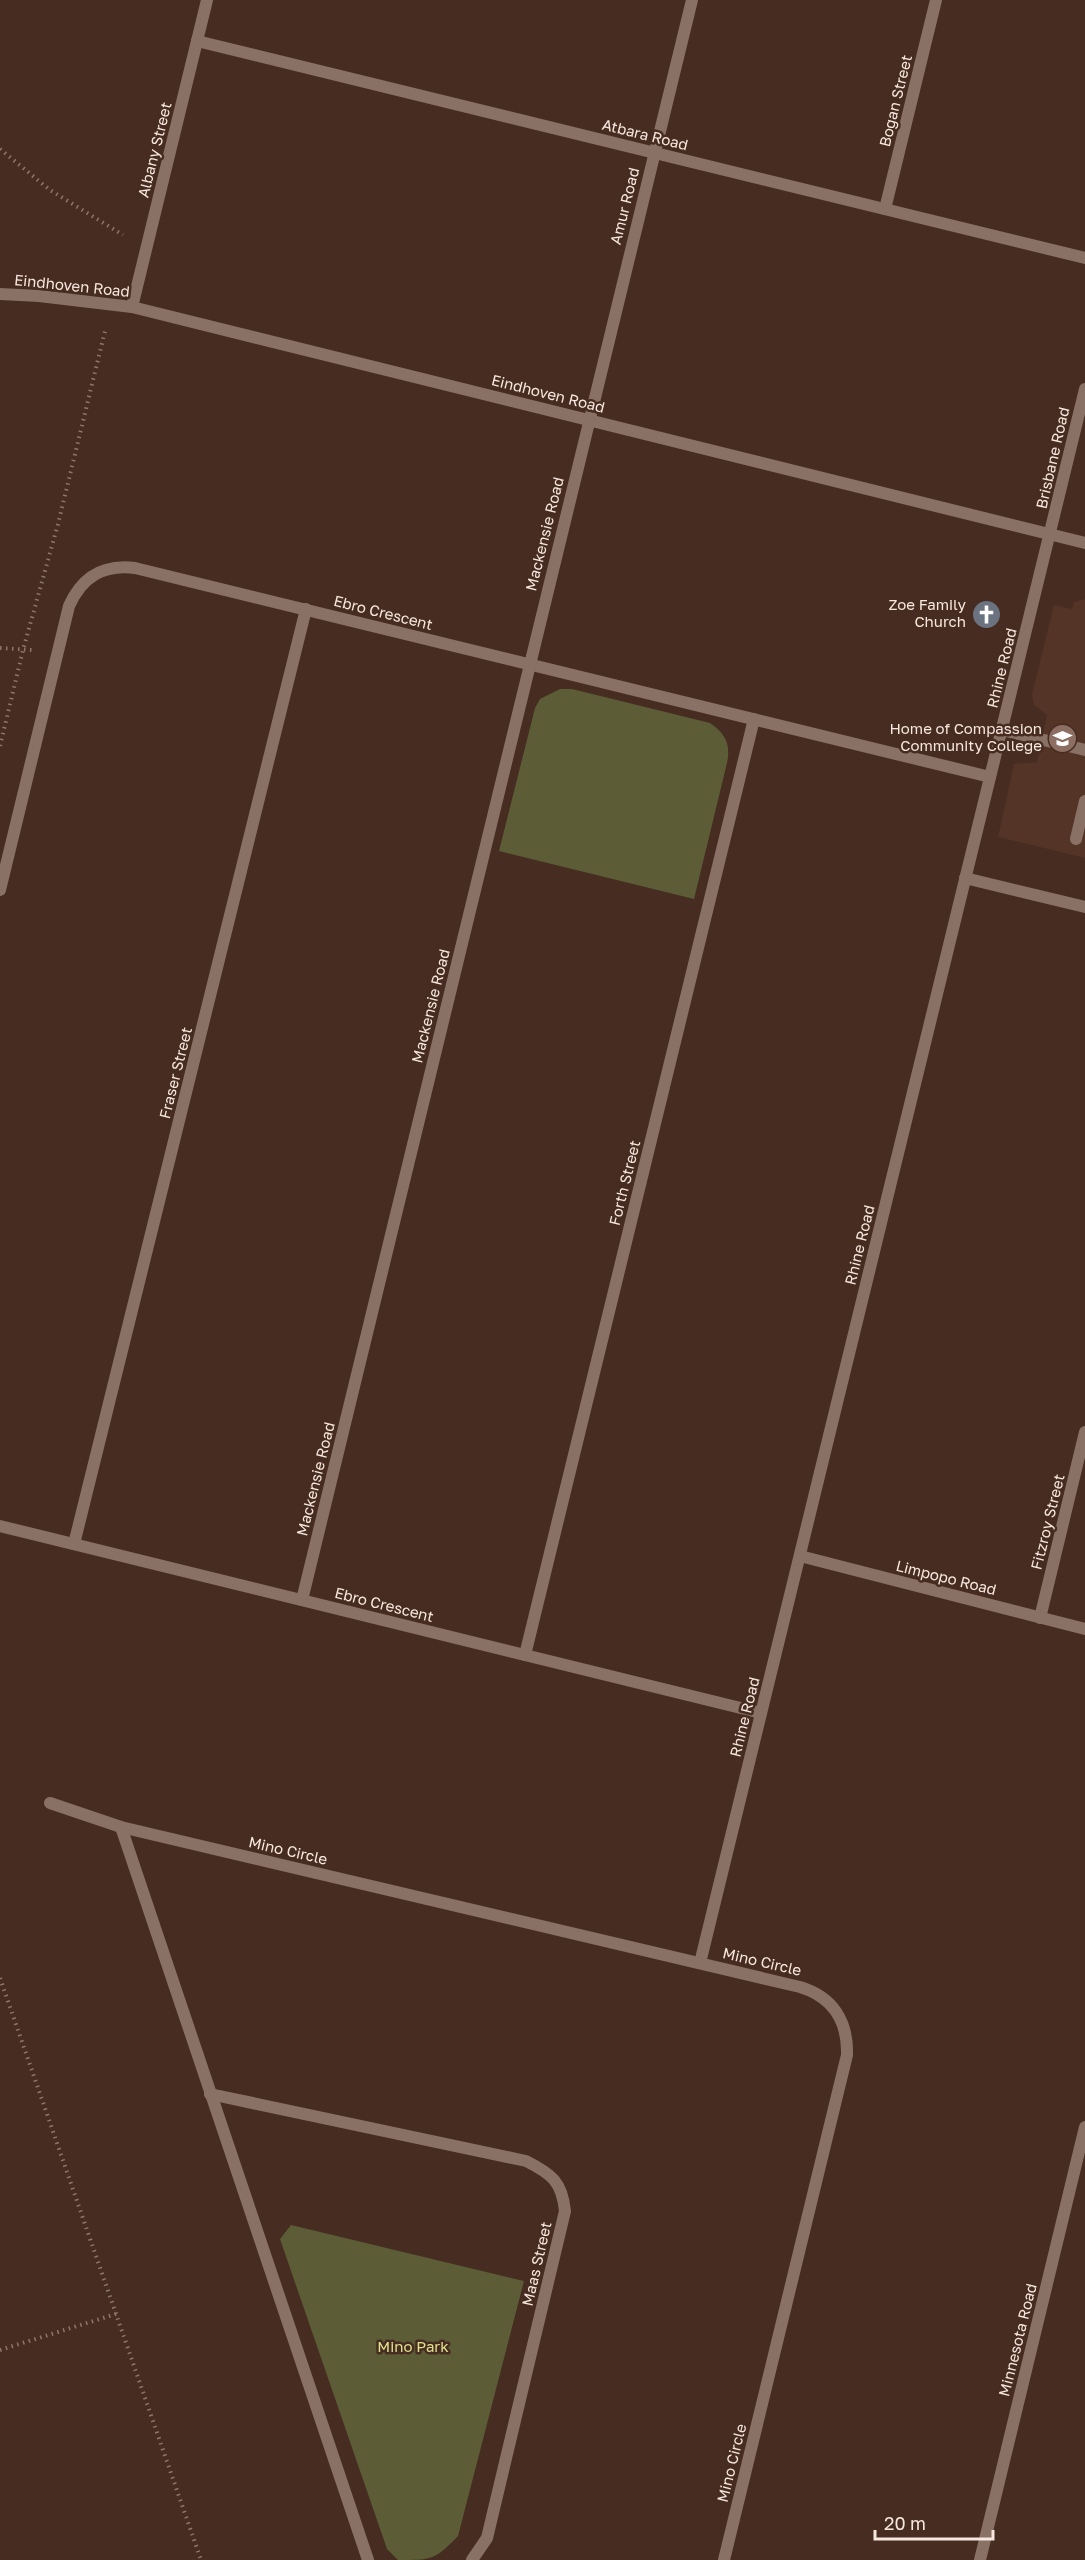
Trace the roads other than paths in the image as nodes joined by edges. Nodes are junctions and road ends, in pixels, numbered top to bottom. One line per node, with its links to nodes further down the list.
1 (207, 0): 4 (street, Albany Street)
2 (692, 0): 5 (street, Amur Road)
3 (936, 0): 6 (street, Bogan Street)
4 (197, 41): 5 (street, Atbara Road); 9 (street, Albany Street)
5 (654, 152): 6 (street, Atbara Road); 11 (street, Amur Road)
6 (885, 209): 7 (street, Atbara Road)
7 (1085, 258)
8 (0, 294): 9 (street, Eindhoven Road)
9 (132, 307): 11 (street, Eindhoven Road)
10 (1085, 389): 12 (street, Brisbane Road)
11 (588, 420): 12 (street, Eindhoven Road); 15 (street, Mackensie Road)
12 (1050, 534): 13 (street, Eindhoven Road); 17 (street, Rhine Road)
13 (1085, 543)
14 (306, 609): 15 (street, Ebro Crescent); 23 (street, Ebro Crescent); 27 (street, Fraser Street)
15 (529, 664): 16 (street, Ebro Crescent); 29 (street, Mackensie Road)
16 (754, 719): 19 (street, Ebro Crescent); 32 (street, Forth Street)
17 (1002, 730): 18 (street); 19 (street, Rhine Road)
18 (1085, 750)
19 (990, 777): 22 (street, Rhine Road)
20 (1085, 801): 21 (street)
21 (1076, 839)
22 (965, 878): 24 (street); 28 (street, Rhine Road)
23 (0, 890)
24 (1085, 907)
25 (1085, 1432): 30 (street, Fitzroy Street)
26 (0, 1526): 27 (street, Ebro Crescent)
27 (74, 1544): 29 (street, Ebro Crescent)
28 (800, 1556): 30 (street, Limpopo Road); 33 (street, Rhine Road)
29 (302, 1600): 32 (street, Ebro Crescent)
30 (1040, 1618): 31 (street, Limpopo Road)
31 (1085, 1629)
32 (525, 1655): 33 (street, Ebro Crescent)
33 (761, 1713): 36 (street, Rhine Road)
34 (50, 1803): 35 (street, Mino Circle)
35 (121, 1827): 36 (street, Mino Circle); 37 (street)
36 (700, 1963): 42 (street, Mino Circle)
37 (210, 2094): 40 (street); 41 (street, Maas Street)
38 (1085, 2127): 39 (street, Minnesota Road)
39 (1082, 2155): 43 (street, Minnesota Road)
40 (368, 2560)
41 (472, 2560)
42 (724, 2560)
43 (980, 2560)

